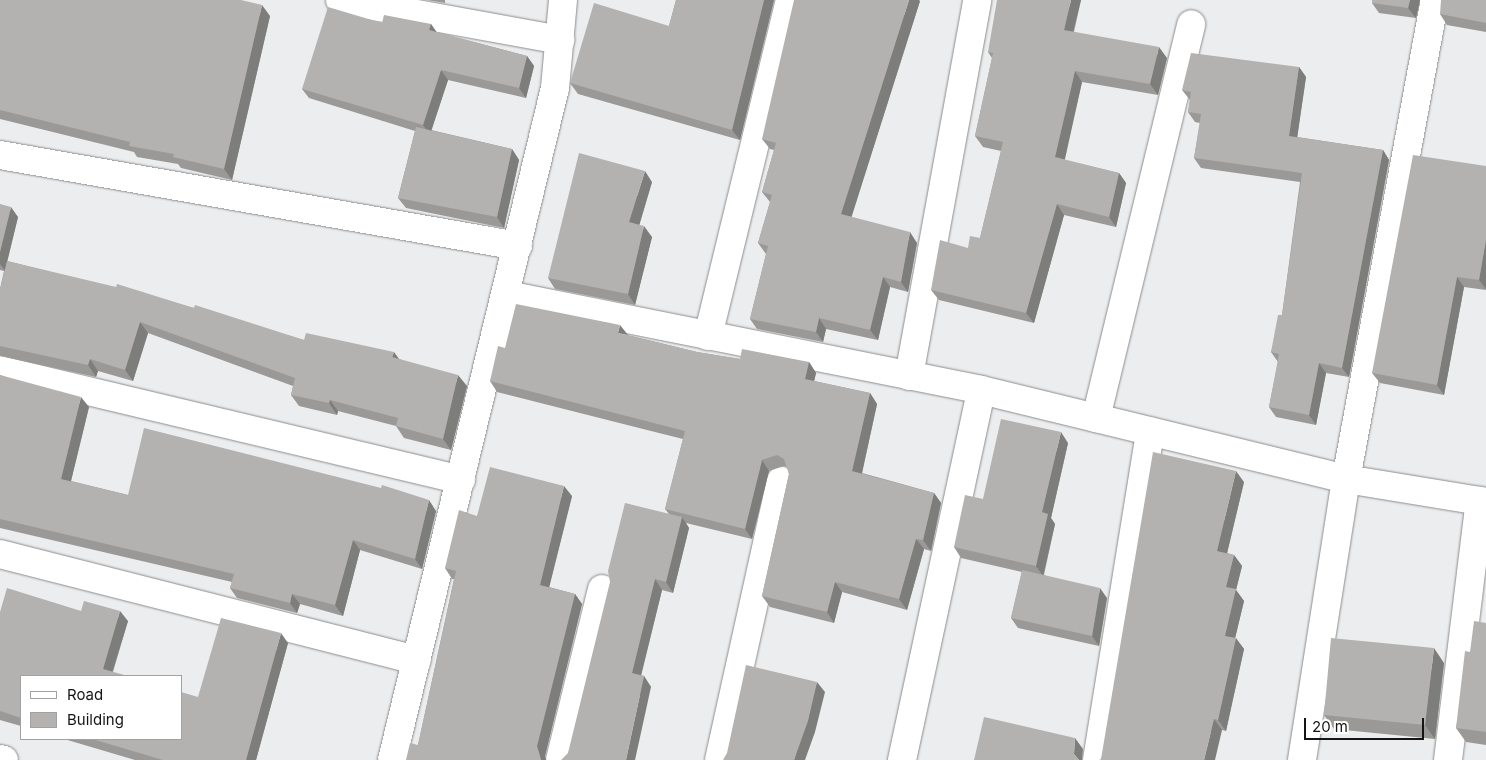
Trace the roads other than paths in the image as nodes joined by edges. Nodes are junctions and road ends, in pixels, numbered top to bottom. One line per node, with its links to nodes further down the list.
1 (340, 0): 7 (street)
2 (563, 0): 7 (street)
3 (790, 0): 11 (street)
4 (977, 0): 13 (street)
5 (1435, 0): 17 (street)
6 (1191, 24): 15 (street)
7 (560, 40): 9 (street)
8 (0, 155): 9 (street)
9 (518, 246): 10 (street)
10 (507, 295): 11 (street); 18 (street)
11 (708, 336): 13 (street)
12 (0, 370): 18 (street)
13 (909, 376): 14 (street)
14 (981, 390): 15 (street); 27 (street)
15 (1096, 418): 16 (street)
16 (1150, 431): 17 (street); 28 (street)
17 (1346, 479): 20 (street); 29 (street)
18 (461, 480): 23 (street)
19 (781, 481): 26 (street)
20 (1483, 501): 30 (street)
21 (0, 554): 23 (street)
22 (602, 589): 25 (street)
23 (417, 660): 24 (street)
24 (392, 760)
25 (560, 760)
26 (719, 760)
27 (902, 760)
28 (1098, 760)
29 (1302, 760)
30 (1448, 760)

